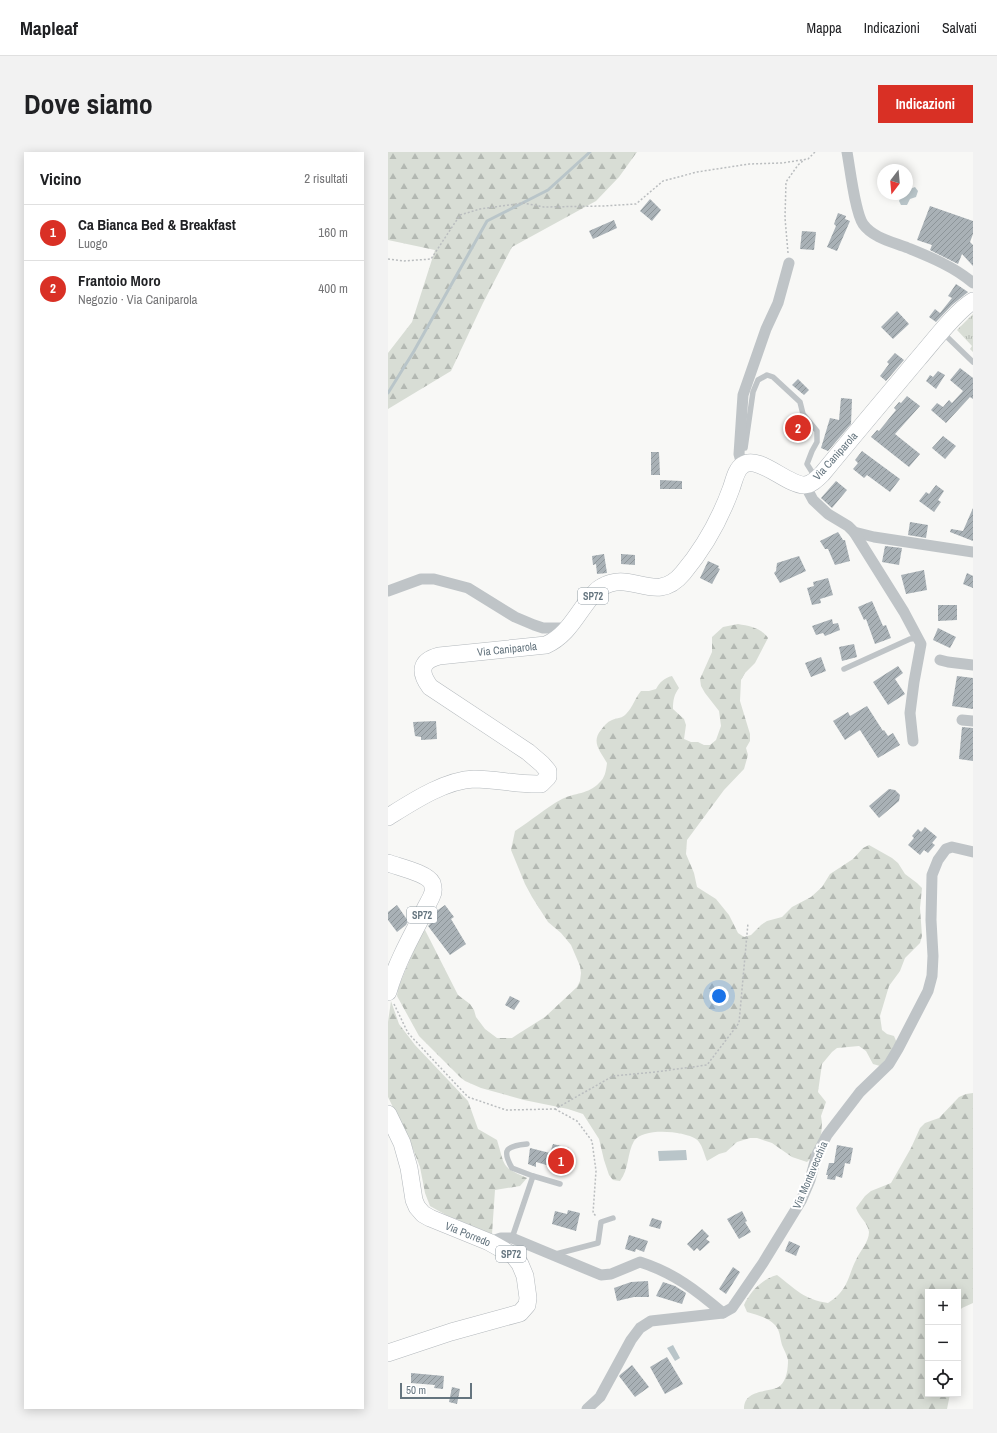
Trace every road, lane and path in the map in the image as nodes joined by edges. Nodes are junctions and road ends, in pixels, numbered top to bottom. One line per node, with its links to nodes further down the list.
1 (815, 152): 3 (path)
2 (847, 152): 6 (street)
3 (804, 160): 4 (path); 5 (path)
4 (388, 259)
5 (789, 263): 11 (street)
6 (972, 278)
7 (973, 301): 8 (main road, Via Caniparola)
8 (941, 332): 9 (lane); 10 (main road, Via Caniparola)
9 (973, 362)
10 (838, 454): 11 (lane); 12 (main road, Via Caniparola)
11 (744, 464): 12 (main road, Via Caniparola); 16 (main road, Via Caniparola / SP72)
12 (805, 485): 13 (street)
13 (854, 532): 14 (street); 17 (street)
14 (972, 552)
15 (388, 591): 16 (street)
16 (568, 628): 22 (main road, Via Caniparola / SP72)
17 (919, 638): 20 (lane); 21 (street)
18 (940, 660): 19 (street)
19 (973, 665)
20 (844, 668)
21 (913, 742)
22 (388, 817)
23 (973, 852): 37 (street, Via Montavecchia)
24 (388, 863): 26 (main road, SP72)
25 (748, 923): 27 (path)
26 (388, 992): 27 (path)
27 (555, 1110): 33 (path)
28 (388, 1114): 35 (main road, Via Porredo / SP72)
29 (527, 1144): 30 (lane)
30 (533, 1176): 31 (lane); 34 (lane)
31 (560, 1184)
32 (613, 1218): 33 (lane)
33 (601, 1222): 36 (lane)
34 (512, 1238): 35 (street); 36 (street)
35 (489, 1242): 38 (main road, Via Porredo / SP72)
36 (554, 1255): 37 (street)
37 (723, 1314): 39 (street)
38 (388, 1353)
39 (587, 1409)

